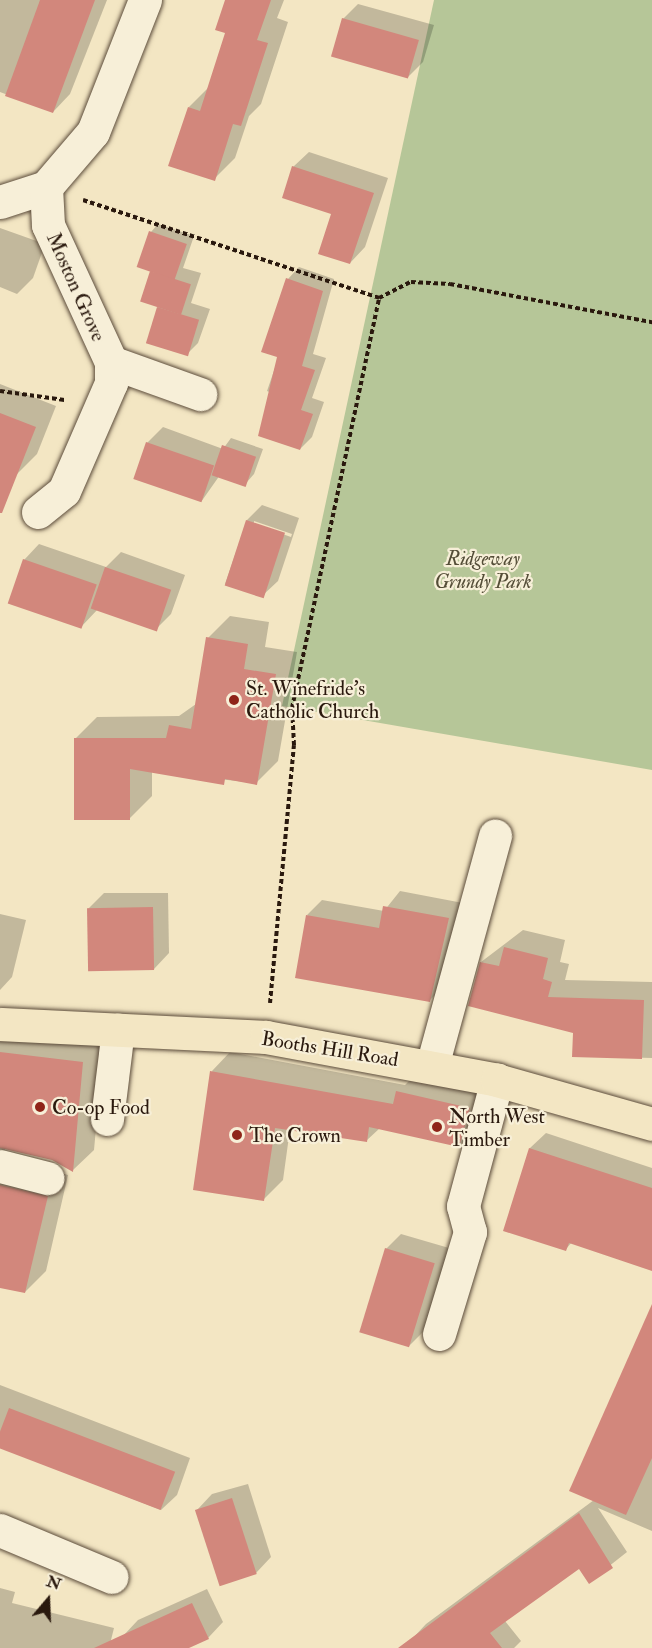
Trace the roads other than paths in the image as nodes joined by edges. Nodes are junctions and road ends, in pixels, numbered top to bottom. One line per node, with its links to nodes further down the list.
1 (145, 0): 2 (street)
2 (46, 187): 3 (street); 4 (street, Moston Grove)
3 (0, 202)
4 (111, 362): 5 (street, Moston Grove); 6 (street, Moston Grove)
5 (200, 394)
6 (38, 512)
7 (495, 835): 10 (street)
8 (0, 1024): 9 (main road, Booths Hill Road)
9 (118, 1030): 10 (main road, Booths Hill Road); 12 (street)
10 (432, 1066): 11 (main road, Booths Hill Road)
11 (497, 1080): 13 (main road, Booths Hill Road); 16 (street)
12 (107, 1119)
13 (652, 1124)
14 (0, 1166): 15 (street)
15 (47, 1178)
16 (440, 1334)
17 (0, 1530): 18 (street)
18 (112, 1577)

